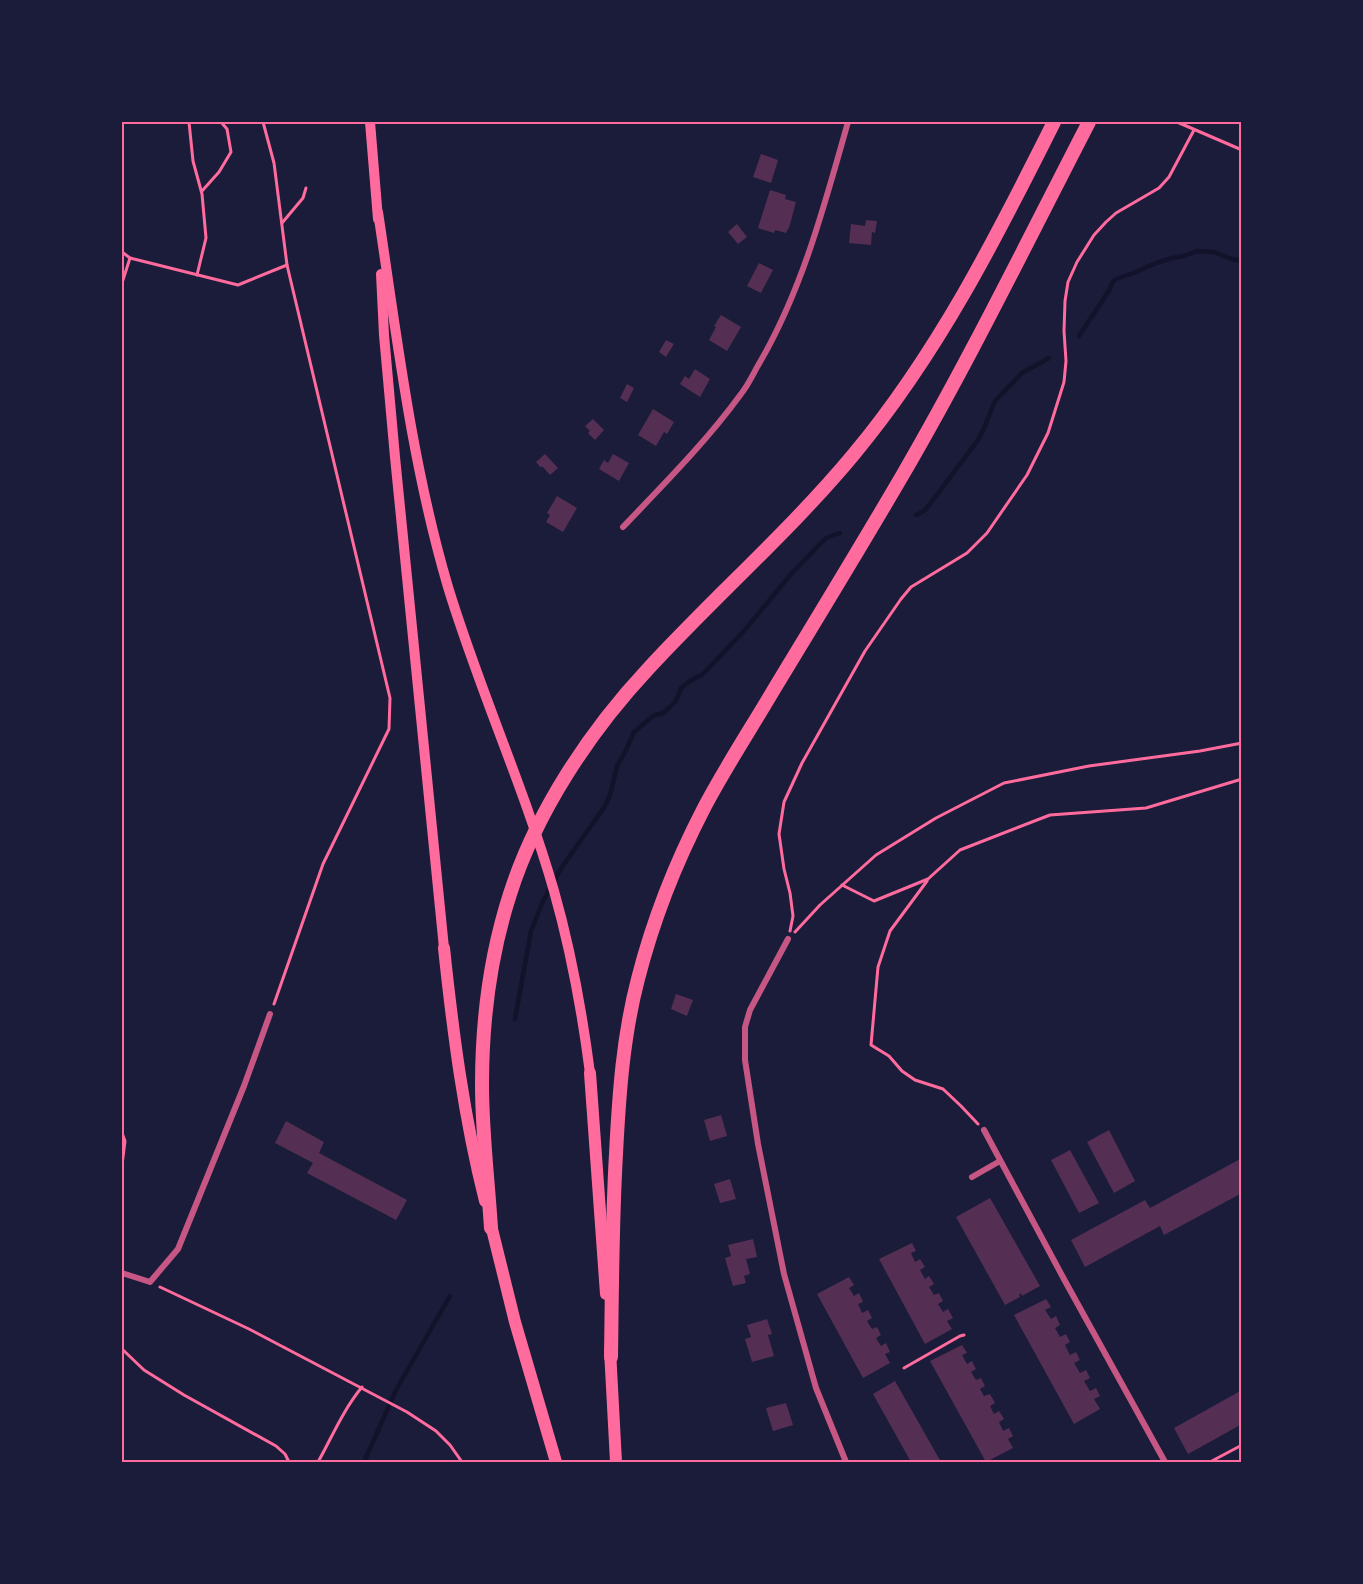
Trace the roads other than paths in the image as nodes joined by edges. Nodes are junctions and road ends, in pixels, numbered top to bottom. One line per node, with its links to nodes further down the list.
1 (370, 122): 5 (main road)
2 (848, 122): 6 (street)
3 (1054, 122): 14 (highway)
4 (1089, 122): 16 (highway)
5 (378, 212): 8 (main road); 10 (main road)
6 (623, 528)
7 (788, 939): 19 (street)
8 (444, 948): 14 (highway)
9 (270, 1014): 15 (street)
10 (591, 1073): 16 (highway)
11 (984, 1130): 12 (street)
12 (1000, 1161): 13 (street); 20 (street)
13 (972, 1177)
14 (492, 1228): 17 (highway)
15 (122, 1273)
16 (611, 1358): 18 (highway)
17 (556, 1462)
18 (616, 1462)
19 (846, 1462)
20 (1165, 1462)

